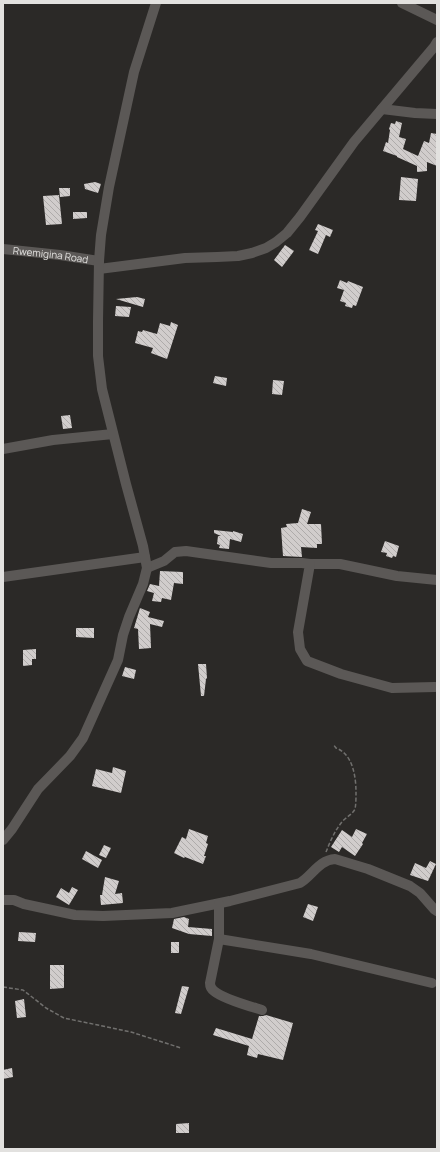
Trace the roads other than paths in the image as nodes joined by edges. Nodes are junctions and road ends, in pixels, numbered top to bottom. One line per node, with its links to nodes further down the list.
1 (156, 3): 8 (street)
2 (402, 3): 3 (street)
3 (437, 20)
4 (437, 42): 5 (street, Rwemigina Road)
5 (382, 109): 6 (street); 8 (street, Rwemigina Road)
6 (437, 114)
7 (3, 249): 8 (street, Rwemigina Road)
8 (99, 265): 9 (street)
9 (113, 434): 10 (street); 11 (street)
10 (3, 449)
11 (145, 557): 13 (street); 14 (street)
12 (310, 564): 13 (street); 15 (street); 16 (street)
13 (147, 568): 17 (street)
14 (3, 577)
15 (437, 580)
16 (435, 687)
17 (3, 840)
18 (3, 900): 19 (street)
19 (219, 904): 20 (street); 21 (street)
20 (437, 911)
21 (219, 940): 22 (street); 23 (street)
22 (432, 983)
23 (262, 1010)

